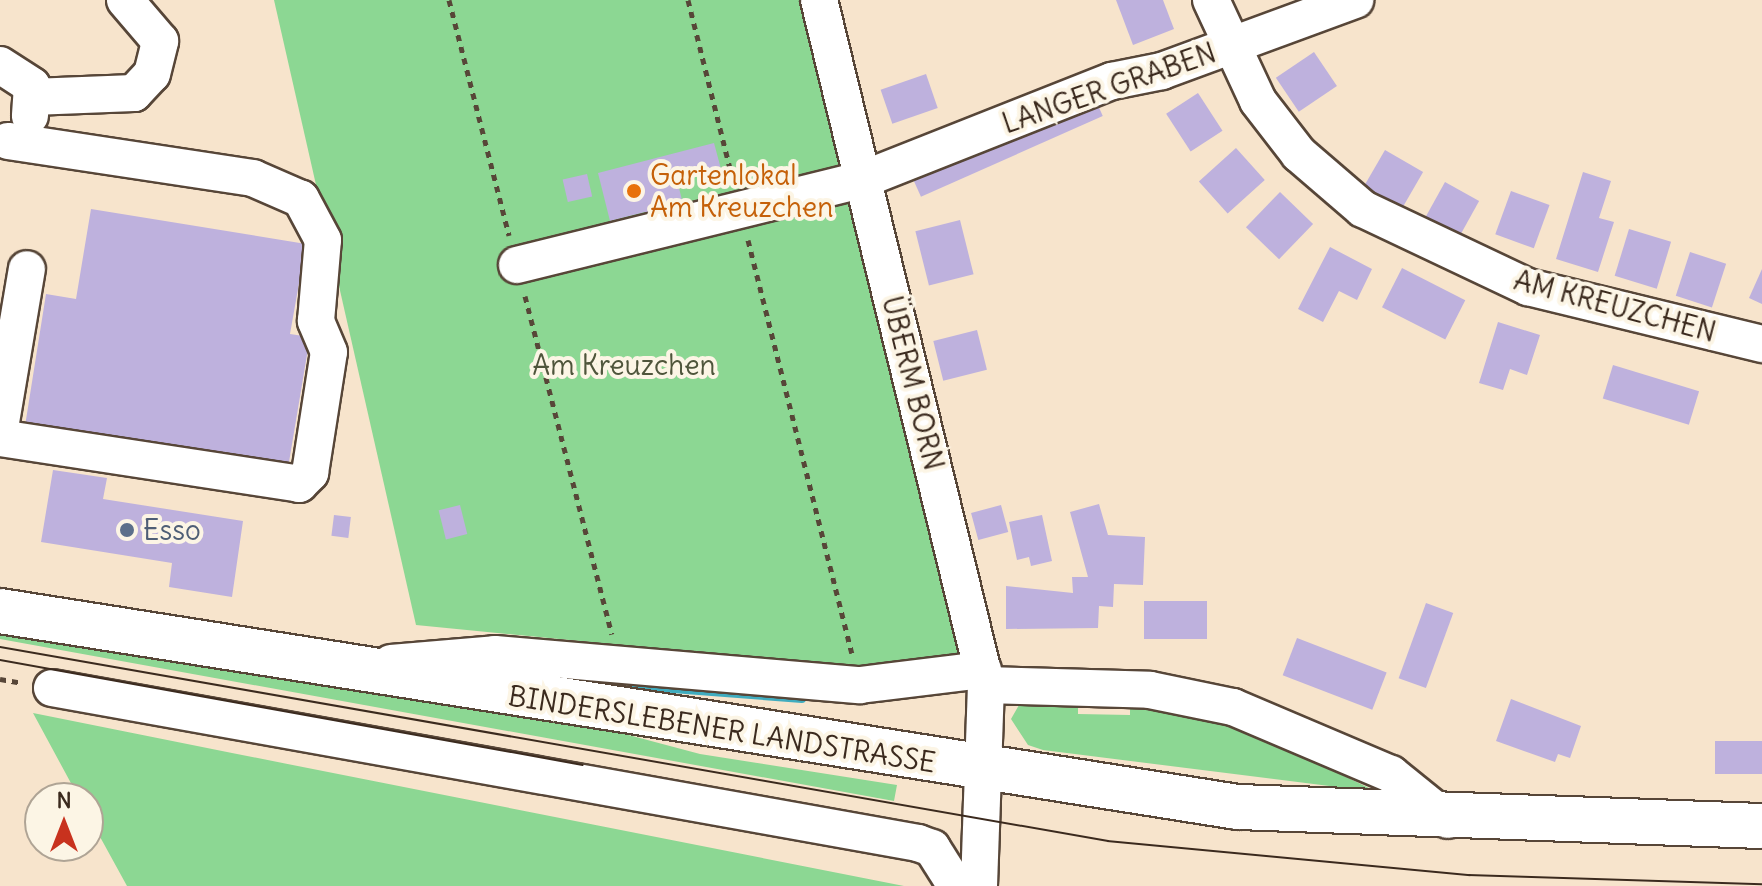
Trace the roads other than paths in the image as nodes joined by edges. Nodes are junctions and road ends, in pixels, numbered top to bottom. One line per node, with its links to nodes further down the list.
1 (125, 0): 5 (street)
2 (819, 0): 10 (street, ÜBERM BORN)
3 (1211, 0): 6 (street, AM KREUZCHEN)
4 (1355, 0): 6 (street, LANGER GRABEN)
5 (157, 13): 8 (street)
6 (1228, 47): 10 (street, LANGER GRABEN); 13 (street, AM KREUZCHEN)
7 (0, 65): 8 (street)
8 (32, 97): 9 (street)
9 (4, 146): 15 (street)
10 (864, 179): 11 (street, LANGER GRABEN); 19 (street, ÜBERM BORN)
11 (517, 265)
12 (27, 269): 14 (street)
13 (1762, 344)
14 (0, 428)
15 (0, 438)
16 (0, 611): 18 (main road, BINDERSLEBENER LANDSTRASSE)
17 (620, 666): 18 (street); 19 (street); 21 (street)
18 (333, 668): 21 (main road, BINDERSLEBENER LANDSTRASSE)
19 (984, 677): 22 (street, ÜBERM BORN); 23 (street)
20 (52, 688): 25 (street)
21 (616, 712): 22 (main road, BINDERSLEBENER LANDSTRASSE)
22 (985, 769): 23 (main road, BINDERSLEBENER LANDSTRASSE); 26 (street, ÜBERM BORN)
23 (1448, 820): 24 (main road, BINDERSLEBENER LANDSTRASSE)
24 (1762, 826)
25 (956, 886)
26 (979, 886)

